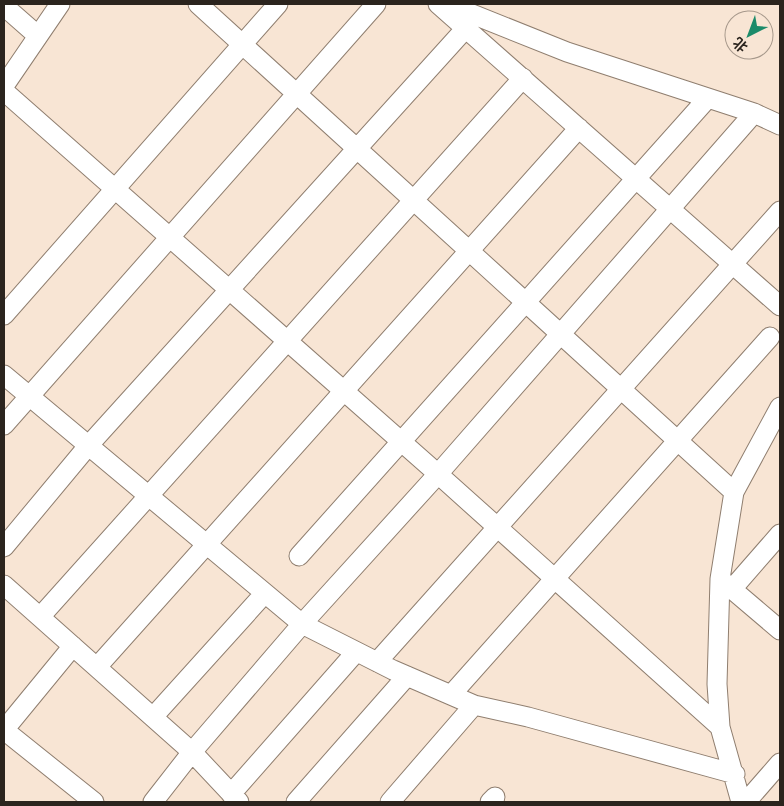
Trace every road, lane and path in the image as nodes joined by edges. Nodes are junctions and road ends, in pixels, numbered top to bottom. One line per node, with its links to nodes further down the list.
1 (60, 4): 9 (street)
2 (198, 4): 10 (street)
3 (278, 4): 10 (street)
4 (376, 4): 14 (street)
5 (438, 4): 8 (street)
6 (447, 4): 15 (street)
7 (4, 6): 9 (street)
8 (466, 28): 11 (street); 19 (street)
9 (37, 35): 12 (street)
10 (242, 45): 14 (street); 21 (street)
11 (523, 78): 18 (street); 22 (street)
12 (4, 86)
13 (4, 91): 21 (street)
14 (296, 94): 19 (street); 25 (street)
15 (706, 99): 16 (street); 20 (street)
16 (754, 113): 17 (street); 23 (street)
17 (780, 125)
18 (579, 128): 20 (street); 26 (street)
19 (357, 149): 22 (street); 28 (street)
20 (636, 178): 23 (street); 29 (street)
21 (115, 189): 25 (street); 31 (street)
22 (413, 201): 26 (street); 34 (street)
23 (671, 208): 27 (street); 32 (street)
24 (780, 211): 27 (street)
25 (170, 238): 28 (street); 38 (street)
26 (468, 252): 29 (street); 37 (street)
27 (733, 264): 30 (street); 36 (street)
28 (229, 290): 34 (street); 43 (street)
29 (524, 303): 32 (street); 42 (street)
30 (780, 306)
31 (4, 315)
32 (559, 334): 36 (street); 44 (street)
33 (770, 337): 41 (street)
34 (287, 342): 37 (street); 46 (street)
35 (4, 375): 38 (street)
36 (622, 390): 41 (street); 47 (street)
37 (343, 391): 42 (street); 49 (street)
38 (29, 396): 40 (street); 43 (street)
39 (780, 407): 45 (street)
40 (4, 425)
41 (678, 441): 45 (street); 52 (street)
42 (400, 442): 44 (street); 51 (street)
43 (88, 446): 46 (street); 50 (street)
44 (438, 474): 47 (street); 57 (street)
45 (734, 492): 53 (street)
46 (149, 497): 49 (street); 56 (street)
47 (497, 527): 52 (street); 61 (street)
48 (780, 534): 53 (street)
49 (206, 545): 55 (street); 62 (street)
50 (4, 547)
51 (299, 556)
52 (555, 579): 64 (street); 67 (street)
53 (726, 584): 58 (street); 67 (street)
54 (4, 585): 56 (street)
55 (265, 593): 57 (street); 66 (street)
56 (40, 618): 59 (street)
57 (302, 624): 60 (street); 69 (street)
58 (780, 630)
59 (74, 646): 62 (street); 68 (street)
60 (356, 652): 61 (street); 72 (street)
61 (376, 662): 63 (street)
62 (97, 667): 66 (street)
63 (407, 676): 64 (street); 75 (street)
64 (451, 695): 65 (street)
65 (474, 704): 71 (street); 76 (street)
66 (154, 717): 69 (street)
67 (720, 727): 71 (street)
68 (4, 730): 73 (street)
69 (192, 752): 72 (street); 74 (street)
70 (780, 763): 78 (street)
71 (735, 774): 77 (street)
72 (235, 798)
73 (94, 802)
74 (154, 802)
75 (296, 802)
76 (390, 802)
77 (741, 802)
78 (746, 802)

